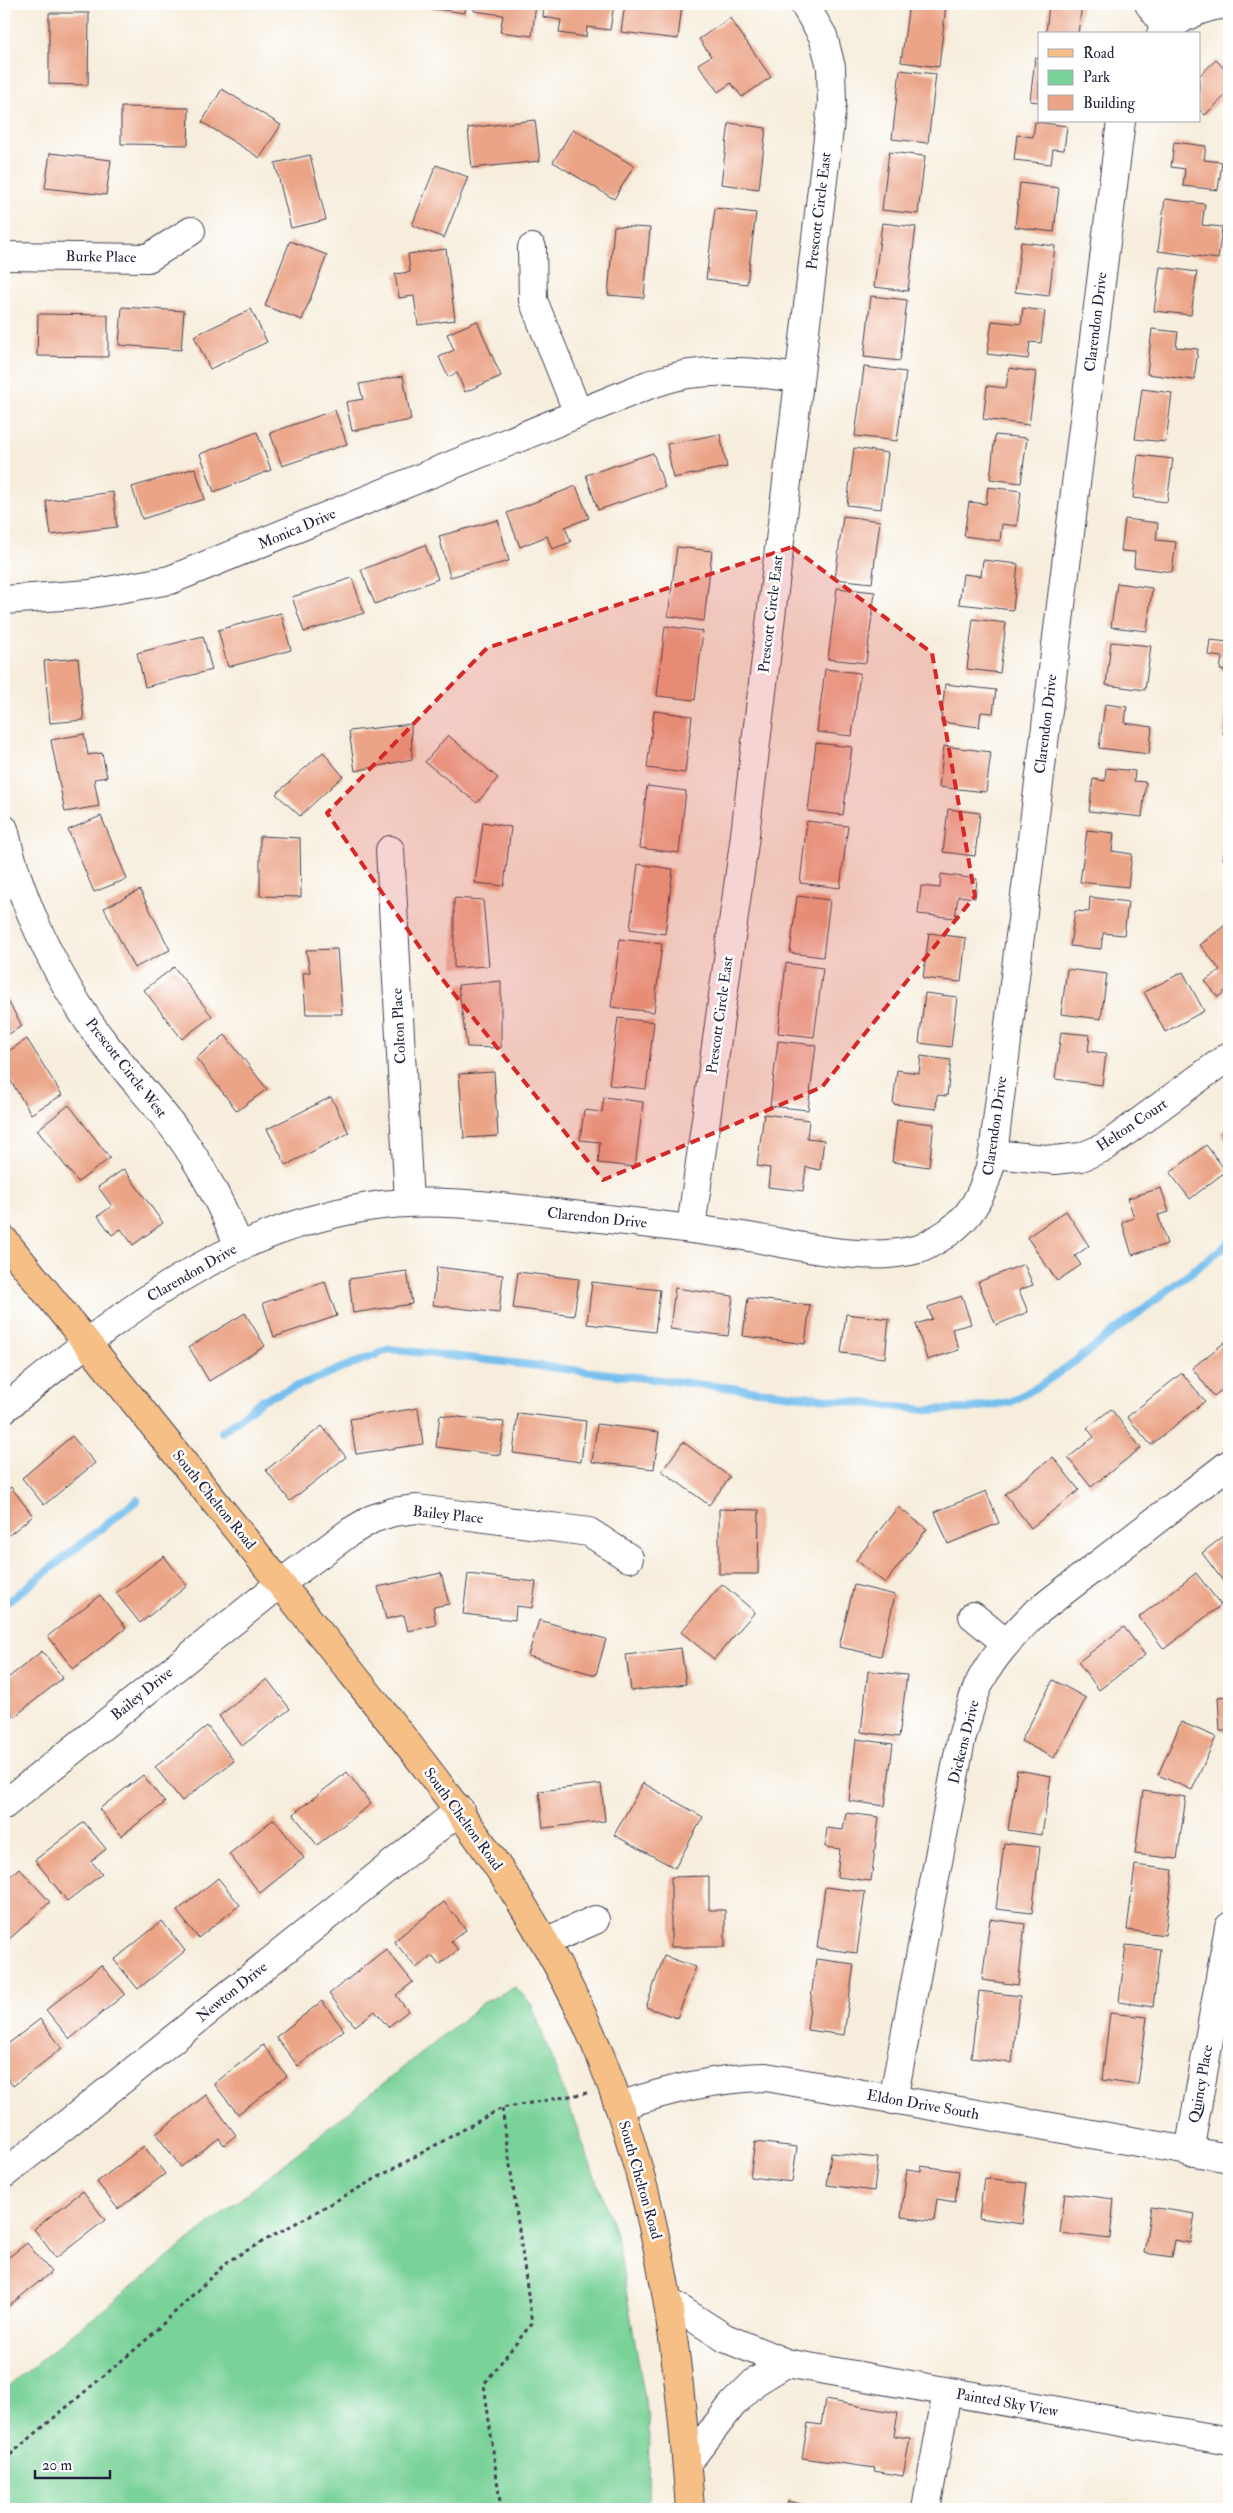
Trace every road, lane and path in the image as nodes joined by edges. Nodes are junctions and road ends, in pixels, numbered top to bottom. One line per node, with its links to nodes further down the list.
1 (804, 4): 9 (street, Prescott Circle East)
2 (1149, 4): 4 (street)
3 (1229, 4): 4 (street)
4 (1164, 31)
5 (1121, 122): 15 (street, Clarendon Drive)
6 (191, 231): 8 (street, Burke Place)
7 (532, 248): 10 (street)
8 (4, 256)
9 (799, 378): 10 (street, Monica Drive); 17 (street, Prescott Circle East)
10 (578, 413): 11 (street, Monica Drive)
11 (4, 600)
12 (4, 829): 19 (street, Prescott Circle West)
13 (390, 850): 16 (street, Colton Place)
14 (1229, 1056): 15 (street, Helton Court)
15 (993, 1154): 17 (street, Clarendon Drive)
16 (409, 1202): 17 (street, Clarendon Drive); 19 (street, Clarendon Drive)
17 (691, 1228)
18 (4, 1240): 20 (main road, South Chelton Road)
19 (239, 1245): 20 (street, Clarendon Drive)
20 (86, 1342): 21 (street, Clarendon Drive); 24 (main road, South Chelton Road)
21 (4, 1409)
22 (1229, 1464): 26 (street, Dickens Drive)
23 (629, 1558): 24 (street, Bailey Place)
24 (281, 1583): 27 (street, Bailey Drive); 28 (main road, South Chelton Road)
25 (973, 1616): 26 (street)
26 (1006, 1643): 33 (street, Dickens Drive)
27 (4, 1804)
28 (460, 1810): 31 (main road, South Chelton Road); 37 (street, Newton Drive)
29 (596, 1920): 31 (street)
30 (1229, 1927): 35 (street, Quincy Place)
31 (545, 1942): 32 (main road, South Chelton Road)
32 (616, 2097): 33 (street, Eldon Drive South); 34 (path); 38 (main road, South Chelton Road)
33 (893, 2100): 35 (street, Eldon Drive South)
34 (502, 2108): 42 (path); 44 (path)
35 (1189, 2152): 36 (street, Eldon Drive South)
36 (1229, 2158)
37 (4, 2174)
38 (669, 2302): 39 (street, Painted Sky View); 43 (main road, South Chelton Road)
39 (786, 2363): 40 (street, Painted Sky View); 43 (street)
40 (947, 2392): 41 (street, Painted Sky View); 46 (street)
41 (1229, 2441)
42 (4, 2460)
43 (687, 2463): 45 (main road, South Chelton Road)
44 (501, 2509)
45 (690, 2509)
46 (926, 2509)

